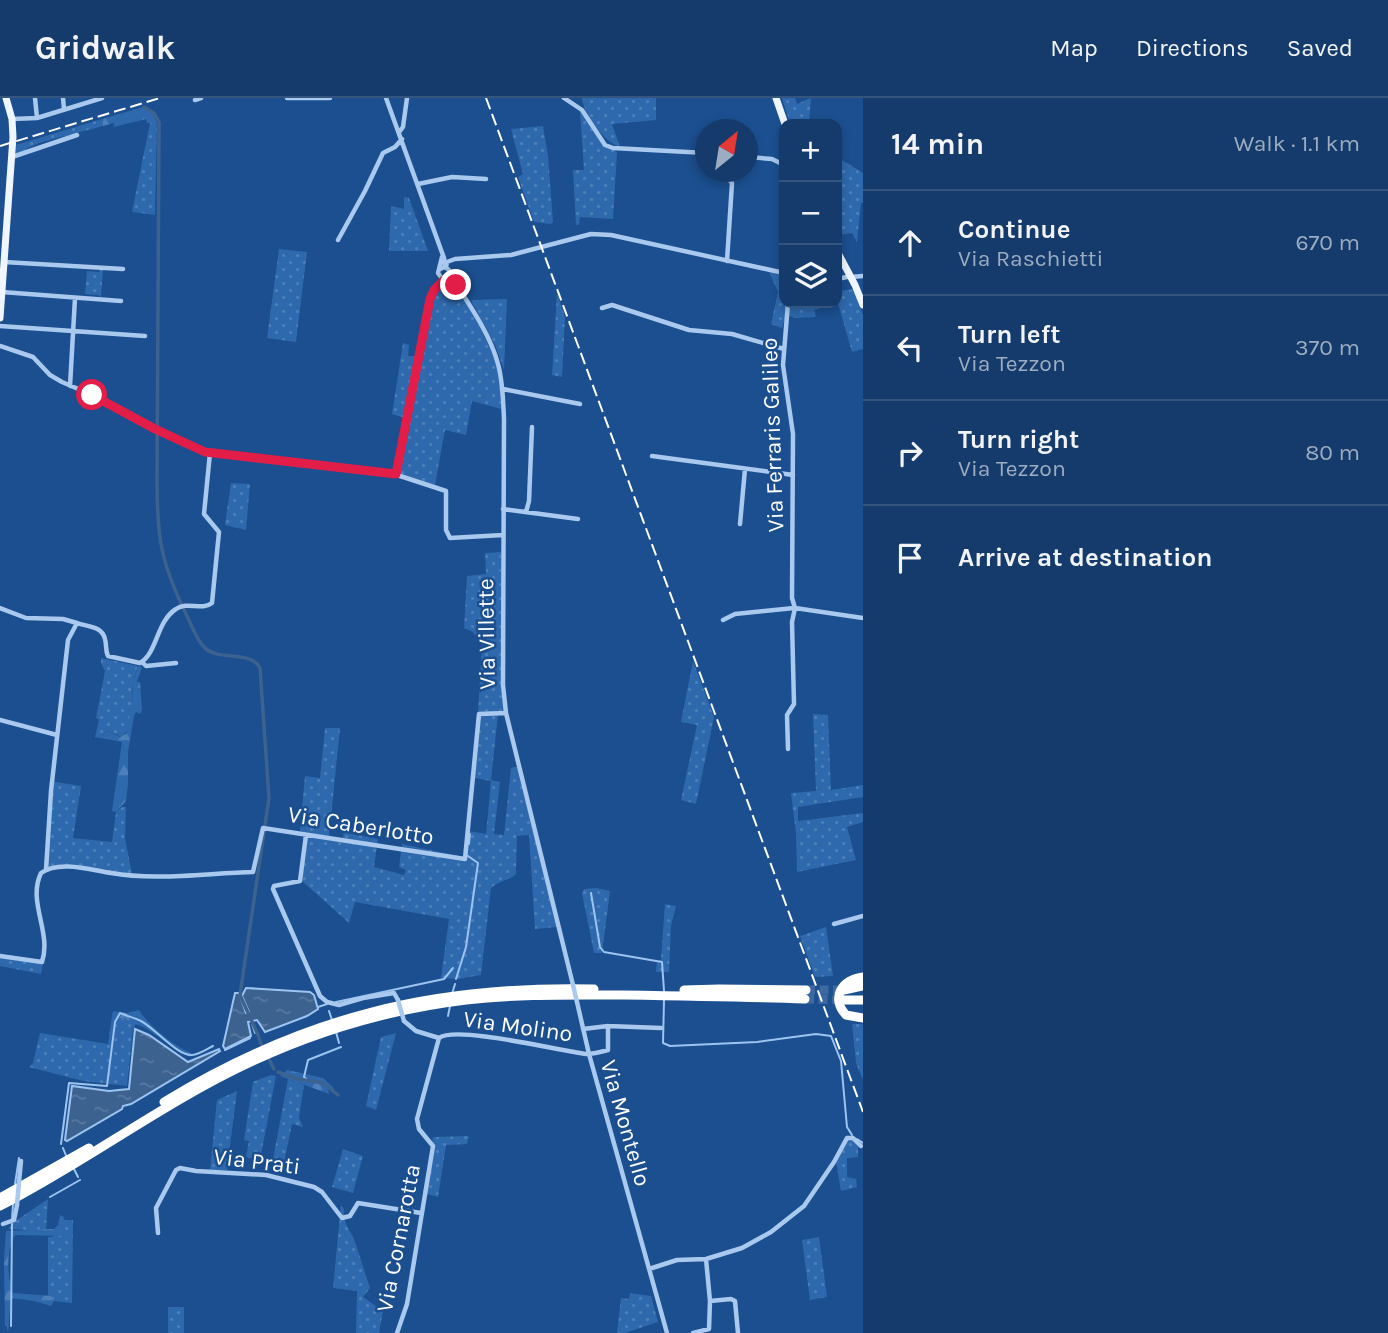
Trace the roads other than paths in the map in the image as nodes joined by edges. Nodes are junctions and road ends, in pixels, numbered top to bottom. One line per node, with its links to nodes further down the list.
1 (6, 98): 13 (main road)
2 (35, 98): 12 (street)
3 (63, 98): 11 (street)
4 (102, 98): 11 (street)
5 (287, 98): 6 (street)
6 (330, 98)
7 (386, 98): 15 (street, Via Villette)
8 (407, 98): 15 (street)
9 (565, 98): 18 (street)
10 (776, 98): 14 (main road)
11 (64, 109): 12 (street)
12 (37, 118): 13 (street)
13 (12, 119): 19 (main road)
14 (783, 119)
15 (399, 131): 17 (street, Via Villette)
16 (77, 135): 19 (street)
17 (402, 139): 24 (street, Via Villette); 25 (street)
18 (695, 152)
19 (12, 157): 30 (main road)
20 (758, 158): 21 (street)
21 (779, 162)
22 (486, 179): 24 (street)
23 (731, 182): 29 (street)
24 (418, 184): 26 (street, Via Villette)
25 (338, 240)
26 (442, 252): 28 (street); 32 (street, Via Villette)
27 (842, 258): 34 (main road)
28 (455, 259): 29 (street); 32 (street)
29 (727, 261): 33 (street)
30 (4, 262): 31 (street); 38 (main road)
31 (123, 269)
32 (445, 271): 35 (street); 35 (street); 36 (street, Via Villette); 37 (street)
33 (779, 272)
34 (855, 276): 41 (main road)
35 (445, 280): 36 (street); 37 (street)
36 (456, 285): 51 (street, Via Villette)
37 (436, 287): 57 (street)
38 (2, 292): 39 (street); 44 (main road)
39 (75, 298): 40 (street); 46 (street)
40 (121, 301)
41 (863, 305)
42 (601, 308): 49 (street)
43 (788, 308): 49 (street, Via Ferraris Galileo)
44 (0, 318)
45 (0, 326): 46 (street)
46 (73, 331): 47 (street); 50 (street)
47 (145, 336)
48 (0, 346): 50 (street)
49 (784, 349): 58 (street, Via Ferraris Galileo)
50 (70, 386): 54 (street)
51 (503, 389): 52 (street); 59 (street, Via Villette)
52 (580, 404)
53 (531, 427): 60 (street)
54 (210, 453): 57 (street); 69 (street)
55 (652, 456): 56 (street)
56 (746, 469): 58 (street); 62 (street)
57 (396, 474): 63 (street)
58 (793, 475): 65 (street, Via Ferraris Galileo)
59 (503, 509): 60 (street); 63 (street, Via Villette)
60 (526, 512): 61 (street)
61 (578, 519)
62 (740, 524)
63 (503, 535): 71 (street, Via Villette)
64 (0, 608): 68 (street)
65 (795, 608): 66 (street); 67 (street); 74 (street, Via Ferraris Galileo)
66 (863, 618)
67 (723, 621)
68 (77, 623): 69 (street); 73 (street)
69 (142, 662): 70 (street)
70 (176, 663)
71 (506, 713): 75 (street, Via Caberlotto); 81 (street, Via Villette)
72 (0, 720): 73 (street)
73 (57, 735): 76 (street)
74 (788, 749)
75 (306, 835): 76 (street, Via Caberlotto); 90 (street, Via Molino, bridge)
76 (46, 870): 79 (street)
77 (863, 916): 78 (street)
78 (834, 923)
79 (0, 956)
80 (863, 977): 86 (highway)
81 (573, 985): 89 (street, Via Montello, bridge)
82 (863, 986): 84 (highway)
83 (863, 994): 84 (highway)
84 (844, 995): 85 (highway)
85 (863, 1000)
86 (863, 1018)
87 (608, 1027): 88 (street); 89 (street); 91 (street)
88 (661, 1028)
89 (583, 1029): 91 (street, Via Montello)
90 (441, 1036): 91 (street, Via Molino); 96 (street, Via Cornarotta)
91 (589, 1054): 100 (street, Via Montello)
92 (861, 1146): 99 (street)
93 (21, 1161): 97 (street, bridge)
94 (0, 1198): 95 (highway)
95 (0, 1206)
96 (421, 1213): 98 (street, Via Prati); 102 (street, Via Cornarotta)
97 (3, 1224)
98 (158, 1233)
99 (706, 1259): 100 (street); 101 (street)
100 (649, 1269): 103 (street, Via Montello)
101 (710, 1301): 104 (street); 105 (street)
102 (397, 1333)
103 (667, 1333)
104 (693, 1333)
105 (738, 1333)

